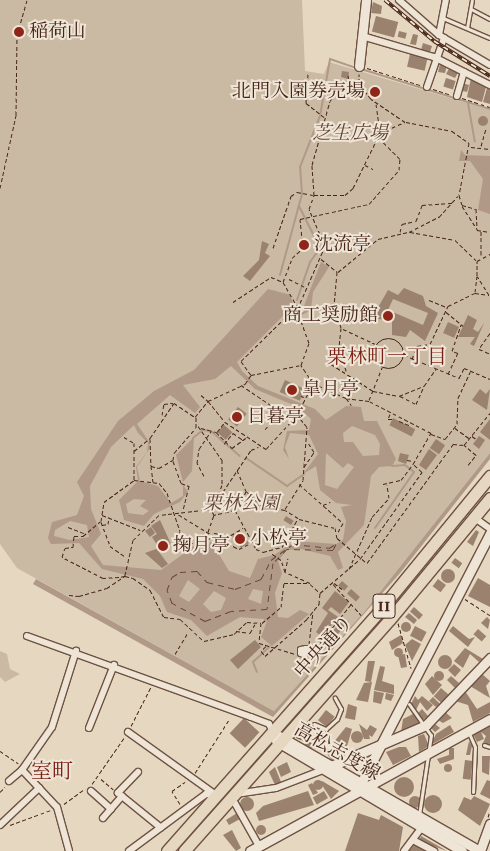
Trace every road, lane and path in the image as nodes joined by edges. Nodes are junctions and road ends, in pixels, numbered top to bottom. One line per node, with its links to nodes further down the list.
1 (27, 0): 35 (path)
2 (366, 0): 10 (street)
3 (399, 0): 11 (street)
4 (446, 0): 7 (street)
5 (472, 0): 6 (lane)
6 (471, 10): 8 (lane); 9 (lane)
7 (442, 18): 9 (lane); 11 (street)
8 (490, 19)
9 (467, 28): 12 (lane)
10 (362, 36): 13 (street); 15 (street)
11 (442, 36): 13 (street); 14 (street)
12 (490, 38)
13 (434, 57): 16 (street); 22 (street)
14 (490, 65)
15 (359, 68): 20 (path); 22 (path)
16 (464, 72): 21 (street); 23 (street)
17 (308, 74): 25 (path)
18 (348, 76): 19 (path)
19 (349, 83): 20 (path); 25 (path)
20 (359, 83): 24 (path)
21 (490, 84)
22 (427, 87)
23 (457, 96)
24 (376, 103): 26 (path); 28 (path)
25 (325, 117): 36 (path)
26 (405, 122): 28 (path); 31 (path)
27 (486, 129): 30 (path)
28 (380, 133): 29 (path)
29 (378, 137): 33 (path); 40 (path)
30 (481, 146): 31 (path); 32 (path)
31 (470, 147): 37 (path)
32 (490, 149)
33 (365, 165): 34 (path); 36 (path)
34 (373, 169)
35 (0, 188)
36 (314, 195): 40 (path); 46 (path)
37 (459, 195): 38 (path); 39 (path)
38 (454, 202): 43 (path); 45 (path)
39 (462, 205): 41 (path); 41 (path)
40 (311, 216): 49 (path); 53 (path)
41 (477, 230): 42 (path)
42 (481, 230): 44 (path); 48 (path)
43 (409, 232): 45 (path); 50 (path)
44 (490, 232)
45 (400, 233): 51 (path)
46 (273, 248)
47 (490, 254): 48 (path)
48 (481, 255): 50 (path)
49 (321, 258): 51 (path); 55 (path)
50 (477, 261): 52 (path)
51 (337, 272): 63 (path)
52 (477, 276): 56 (path); 57 (path)
53 (288, 278): 54 (path); 55 (path)
54 (283, 282): 59 (path); 60 (path)
55 (304, 287): 60 (path)
56 (475, 292): 57 (path); 61 (path)
57 (489, 296)
58 (429, 300): 61 (path)
59 (233, 302)
60 (296, 307): 70 (path); 76 (path)
61 (447, 308): 62 (path)
62 (446, 311): 69 (path); 75 (path)
63 (341, 328): 65 (path); 66 (path)
64 (490, 333): 67 (path)
65 (376, 344): 68 (path); 71 (path)
66 (339, 348): 74 (path); 74 (path)
67 (490, 354)
68 (404, 355): 69 (path); 71 (path)
69 (412, 359): 72 (path)
70 (302, 365): 76 (path); 78 (path)
71 (382, 368): 81 (path)
72 (436, 369): 75 (path); 80 (path)
73 (470, 371): 75 (path); 77 (path); 102 (path)
74 (347, 372): 81 (path)
75 (448, 374)
76 (251, 376): 79 (path)
77 (490, 379)
78 (313, 383): 86 (path); 94 (path)
79 (241, 385): 87 (path); 103 (path)
80 (424, 386): 84 (path); 84 (path)
81 (373, 391): 84 (path); 88 (path)
82 (201, 395): 87 (path)
83 (301, 396): 85 (path)
84 (399, 396)
85 (304, 397)
86 (346, 398): 88 (path); 90 (path)
87 (208, 401): 95 (path); 98 (path)
88 (369, 401): 92 (path)
89 (174, 403): 93 (path); 93 (path); 95 (path)
90 (351, 405)
91 (490, 413): 107 (path)
92 (390, 414): 96 (path); 100 (path)
93 (162, 415): 112 (path)
94 (298, 415): 115 (path); 118 (path)
95 (195, 416): 99 (path)
96 (393, 419)
97 (399, 421): 100 (path)
98 (225, 422): 105 (path); 110 (path)
99 (197, 425): 101 (path); 120 (path)
100 (409, 425): 106 (path)
101 (200, 428): 104 (path); 109 (path)
102 (454, 428): 106 (path); 111 (path)
103 (264, 430)
104 (211, 431): 105 (path); 109 (path)
105 (216, 432): 116 (path)
106 (431, 433): 122 (path)
107 (472, 436): 111 (path); 113 (path)
108 (124, 437): 119 (path)
109 (209, 438): 127 (path); 138 (path)
110 (246, 438): 114 (path); 118 (path)
111 (469, 438): 117 (path)
112 (149, 439): 119 (path); 124 (path)
113 (476, 439)
114 (243, 440): 116 (path); 116 (path)
115 (307, 440): 125 (path); 125 (path)
116 (224, 444)
117 (464, 445): 123 (path); 174 (path)
118 (258, 447): 126 (path)
119 (134, 451): 129 (path)
120 (173, 460): 124 (path); 144 (path)
121 (407, 460): 122 (path)
122 (413, 464): 133 (path); 174 (path)
123 (468, 465)
124 (151, 466): 130 (path)
125 (302, 468): 131 (path)
126 (237, 470): 134 (path); 138 (path)
127 (204, 476)
128 (490, 476): 214 (highway, 中央通り / 11)
129 (135, 480): 130 (path); 147 (path)
130 (153, 482): 145 (path)
131 (298, 484): 139 (path); 143 (path)
132 (383, 484): 133 (path)
133 (387, 486): 171 (path)
134 (246, 491): 136 (path); 141 (path)
135 (490, 498): 152 (highway, 中央通り / 11)
136 (242, 502): 141 (path); 142 (path)
137 (330, 502): 139 (path)
138 (214, 505): 140 (path)
139 (322, 505): 159 (path)
140 (211, 509): 144 (path); 148 (path)
141 (265, 509): 143 (path)
142 (235, 510): 148 (path); 156 (path)
143 (285, 510): 146 (path)
144 (183, 511): 145 (path)
145 (175, 512): 158 (path); 161 (path); 164 (path)
146 (292, 514): 150 (path); 151 (path)
147 (102, 515): 149 (path); 153 (path)
148 (214, 515): 161 (path)
149 (109, 517): 154 (path); 158 (path)
150 (290, 518)
151 (298, 518): 159 (path); 170 (path)
152 (475, 518): 157 (street); 217 (highway, 中央通り / 11)
153 (100, 522): 154 (path); 160 (path)
154 (101, 525): 172 (path)
155 (68, 527): 160 (path)
156 (243, 528): 162 (path); 166 (path)
157 (490, 529)
158 (140, 530): 172 (path)
159 (337, 532): 165 (path)
160 (84, 533): 177 (path)
161 (207, 533): 162 (path)
162 (214, 533): 164 (path)
163 (490, 533): 218 (street)
164 (215, 537): 168 (path)
165 (339, 540): 167 (path); 171 (path)
166 (252, 543): 168 (path); 170 (path)
167 (336, 544)
168 (232, 546): 169 (path)
169 (231, 549)
170 (270, 552): 176 (path)
171 (352, 552): 174 (path); 175 (path)
172 (126, 558): 177 (path)
173 (288, 558): 176 (path)
174 (360, 558): 175 (path)
175 (349, 570): 179 (path)
176 (285, 572): 178 (path)
177 (125, 575): 182 (path); 192 (path)
178 (310, 583): 181 (path); 190 (path)
179 (333, 583): 180 (path); 181 (path); 184 (path)
180 (342, 589)
181 (320, 593): 185 (path)
182 (69, 594)
183 (464, 598): 187 (path)
184 (352, 603): 186 (path); 201 (path)
185 (314, 610): 197 (path); 197 (path)
186 (361, 615)
187 (490, 615)
188 (398, 622): 203 (path)
189 (255, 623): 190 (path); 191 (path); 193 (path)
190 (261, 623): 194 (path)
191 (252, 629): 193 (path); 194 (path)
192 (188, 631): 193 (path); 199 (path)
193 (236, 631)
194 (258, 633): 196 (path)
195 (27, 636): 198 (street)
196 (266, 646): 197 (path); 197 (path)
197 (272, 649)
198 (76, 651): 202 (street); 224 (street)
199 (175, 654)
200 (490, 658): 210 (street)
201 (307, 659)
202 (114, 665): 204 (street); 211 (street)
203 (411, 668)
204 (155, 680): 207 (street); 213 (path)
205 (335, 698): 209 (lane)
206 (409, 704): 210 (lane)
207 (234, 710): 214 (street); 228 (path)
208 (490, 719): 212 (street)
209 (314, 724)
210 (426, 725): 218 (street); 221 (lane)
211 (90, 728)
212 (468, 731): 221 (street); 234 (lane)
213 (128, 732): 227 (path); 228 (street)
214 (273, 732): 217 (street, 高松志度線); 236 (highway, 中央通り / 11)
215 (300, 735): 222 (street)
216 (484, 745): 219 (lane)
217 (277, 746): 223 (street, 高松志度線); 225 (street, 高松志度線); 237 (highway, 11)
218 (378, 748): 222 (street); 230 (street)
219 (490, 748)
220 (0, 751): 224 (path)
221 (429, 753): 230 (street); 242 (lane)
222 (355, 757): 223 (street)
223 (329, 767): 230 (street, 高松志度線)
224 (22, 770): 229 (street); 231 (street)
225 (320, 771): 230 (street, 高松志度線); 237 (street)
226 (138, 772): 235 (street)
227 (100, 778): 235 (path); 238 (path)
228 (192, 778): 236 (street); 240 (path)
229 (9, 781): 233 (path)
230 (361, 787): 242 (street, 高松志度線); 247 (street)
231 (39, 788): 238 (street); 244 (street)
232 (91, 791): 239 (street)
233 (0, 792)
234 (473, 792)
235 (120, 794): 239 (street); 245 (street)
236 (216, 795): 240 (street); 250 (highway, 11)
237 (234, 796): 247 (street); 251 (highway, 11)
238 (57, 807): 244 (path); 248 (street)
239 (111, 809): 241 (street)
240 (184, 811): 245 (street)
241 (103, 818)
242 (419, 823): 246 (street); 255 (street, 高松志度線); 256 (street, 高松志度線)
243 (490, 824): 256 (street)
244 (0, 826)
245 (161, 828): 249 (street)
246 (413, 840): 253 (street); 254 (street)
247 (259, 846): 252 (street)
248 (69, 851)
249 (129, 851)
250 (167, 851)
251 (184, 851)
252 (250, 851)
253 (404, 851)
254 (434, 851)
255 (462, 851)
256 (480, 851)

